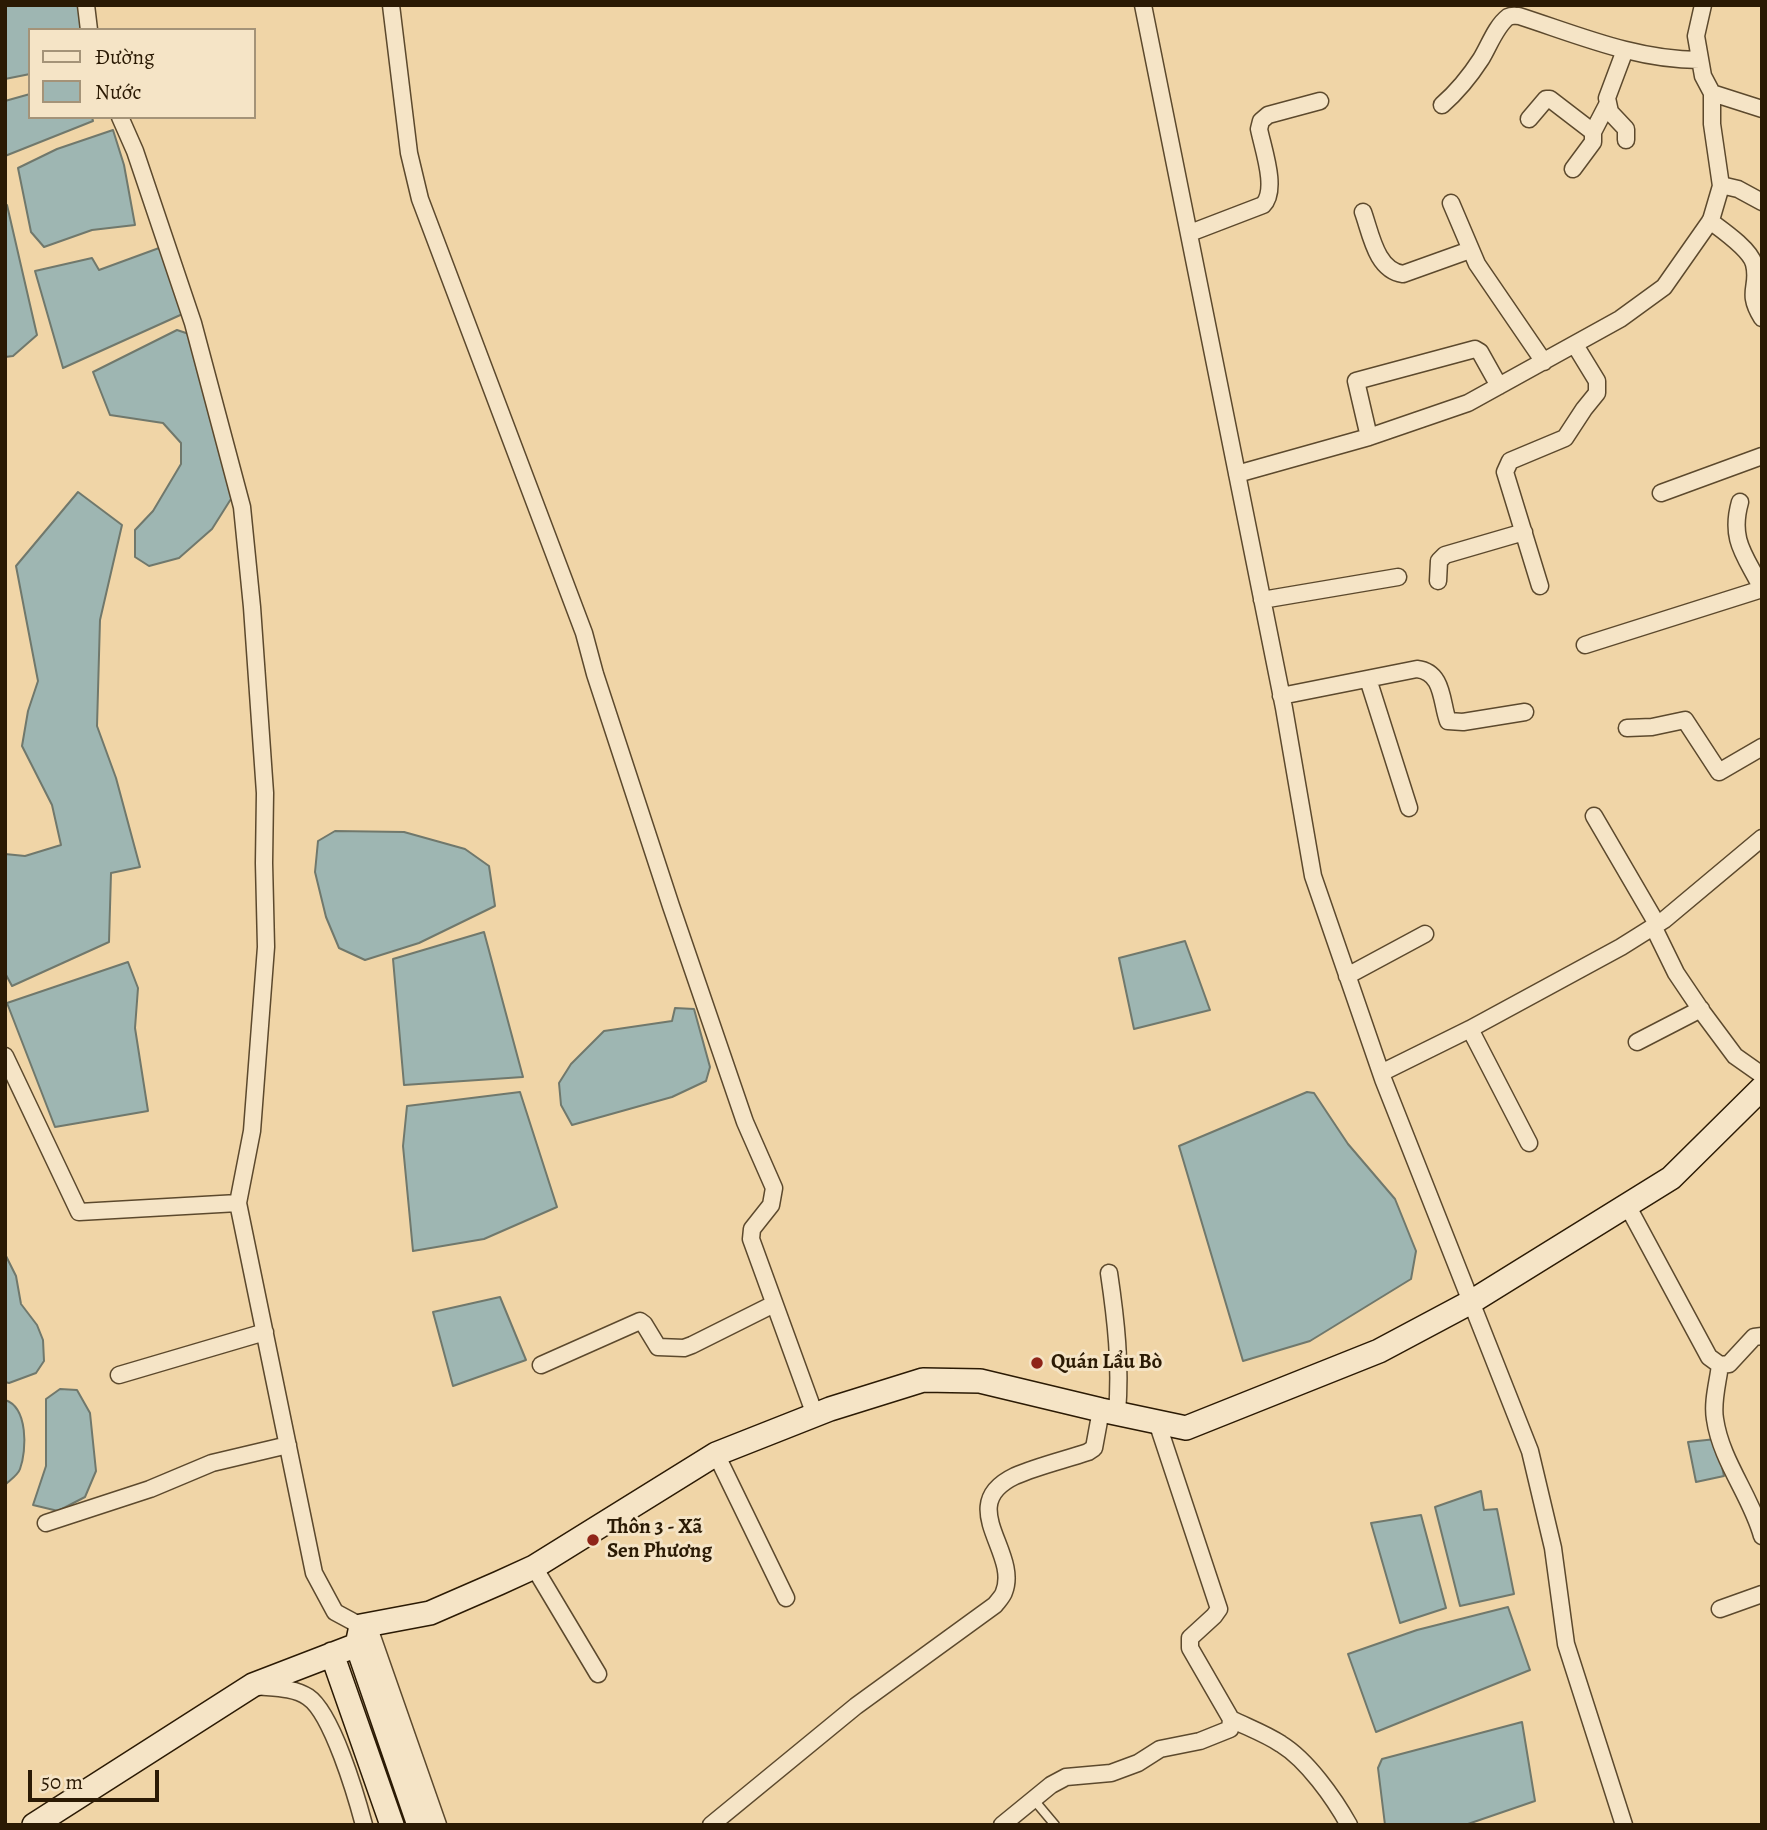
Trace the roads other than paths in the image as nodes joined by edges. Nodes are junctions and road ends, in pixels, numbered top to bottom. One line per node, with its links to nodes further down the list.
1 (86, 5): 5 (street)
2 (391, 5): 63 (street)
3 (1143, 5): 23 (street)
4 (1703, 5): 7 (street)
5 (89, 28)
6 (1625, 50): 7 (street); 10 (street); 11 (street)
7 (1699, 60): 8 (street)
8 (1712, 93): 12 (street); 18 (street)
9 (1320, 101): 23 (street)
10 (1442, 104)
11 (1607, 105): 15 (street); 16 (street)
12 (1762, 109)
13 (121, 119): 59 (street)
14 (1529, 119): 15 (street)
15 (1593, 132): 17 (street)
16 (1626, 140)
17 (1573, 169)
18 (1721, 185): 19 (street); 22 (street)
19 (1762, 202)
20 (1451, 203): 24 (street)
21 (1363, 212): 24 (street)
22 (1710, 221): 25 (street); 26 (street)
23 (1190, 233): 31 (street)
24 (1470, 250): 27 (street)
25 (1762, 318)
26 (1575, 345): 27 (street); 34 (street)
27 (1544, 362): 28 (street)
28 (1499, 386): 29 (street); 29 (street)
29 (1368, 437): 31 (street)
30 (1762, 456): 32 (street)
31 (1237, 474): 38 (street)
32 (1661, 493)
33 (1740, 502): 39 (street)
34 (1524, 532): 36 (street); 37 (street)
35 (1398, 577): 38 (street)
36 (1438, 582)
37 (1540, 586)
38 (1262, 600): 41 (street)
39 (1585, 645)
40 (1368, 679): 41 (street); 42 (street); 45 (street)
41 (1281, 696): 50 (street)
42 (1525, 712)
43 (1627, 728): 44 (street)
44 (1762, 747)
45 (1409, 808)
46 (1594, 816): 48 (street)
47 (1762, 838): 48 (street)
48 (1655, 925): 51 (street); 52 (street)
49 (1425, 934): 50 (street)
50 (1347, 976): 55 (street)
51 (1701, 1009): 53 (street); 56 (street)
52 (1470, 1029): 55 (street); 58 (street)
53 (1637, 1042)
54 (5, 1056): 59 (street)
55 (1381, 1073): 62 (street)
56 (1762, 1076)
57 (1762, 1088): 60 (street)
58 (1529, 1143)
59 (238, 1203): 64 (street)
60 (1627, 1205): 62 (street); 66 (street)
61 (1109, 1273): 69 (street)
62 (1471, 1302): 71 (street); 95 (street)
63 (774, 1304): 67 (street); 70 (street)
64 (265, 1332): 68 (street); 72 (street)
65 (1762, 1336): 66 (street)
66 (1720, 1364): 75 (street)
67 (541, 1366)
68 (119, 1374)
69 (1109, 1412): 70 (street); 71 (street); 91 (street)
70 (814, 1415): 73 (street)
71 (1157, 1422): 84 (street)
72 (288, 1445): 74 (street); 80 (street)
73 (716, 1454): 76 (street); 78 (street)
74 (46, 1523)
75 (1762, 1536)
76 (534, 1567): 80 (street); 82 (street)
77 (1762, 1594): 79 (street)
78 (786, 1598)
79 (1720, 1609)
80 (362, 1632): 81 (street); 89 (street); 90 (street)
81 (332, 1654): 83 (street); 88 (street)
82 (598, 1674)
83 (253, 1685): 86 (street); 87 (street)
84 (1231, 1719): 85 (street); 94 (street)
85 (1034, 1800): 92 (street); 93 (lane)
86 (34, 1825)
87 (364, 1825)
88 (392, 1825)
89 (419, 1825)
90 (438, 1825)
91 (711, 1825)
92 (1002, 1825)
93 (1055, 1825)
94 (1349, 1825)
95 (1624, 1825)

